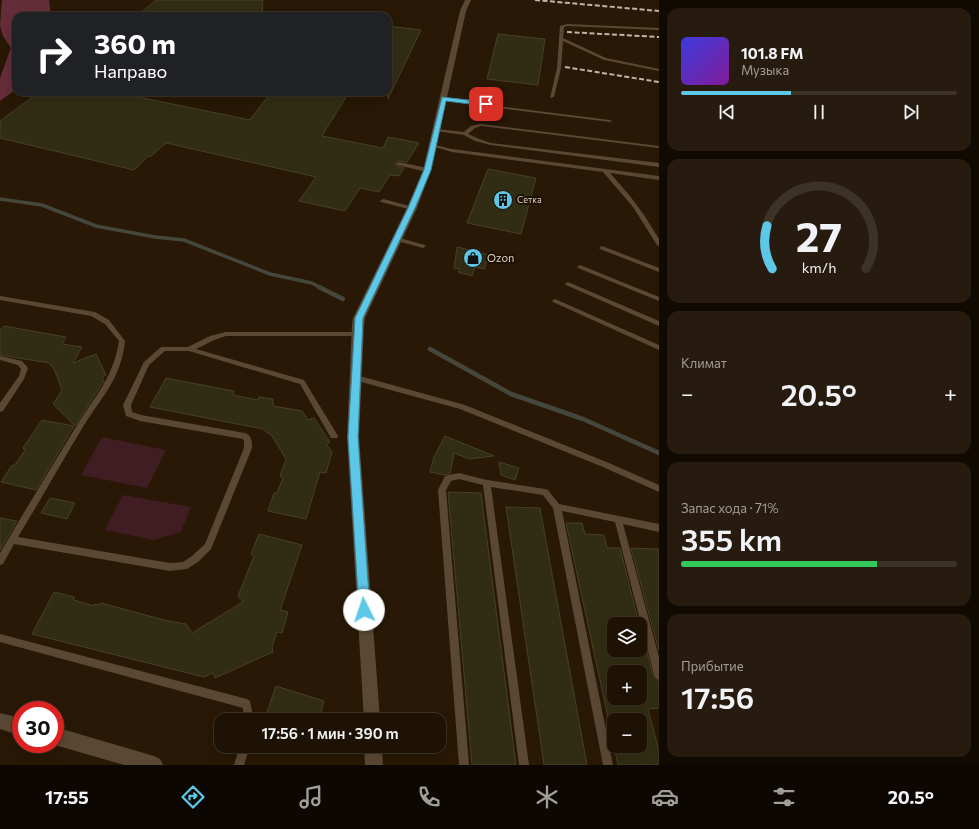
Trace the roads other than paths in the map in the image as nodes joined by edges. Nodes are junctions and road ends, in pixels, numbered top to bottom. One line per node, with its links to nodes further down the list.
1 (468, 0): 6 (street)
2 (659, 29): 3 (lane)
3 (561, 39): 4 (lane); 5 (lane)
4 (659, 70)
5 (552, 97)
6 (444, 99): 7 (lane); 8 (street)
7 (610, 121)
8 (436, 130): 9 (lane); 10 (street)
9 (465, 134): 11 (lane); 13 (lane)
10 (433, 145): 14 (street); 15 (lane)
11 (659, 147)
12 (399, 164): 14 (lane)
13 (659, 165)
14 (427, 170): 18 (street)
15 (606, 172): 16 (lane); 20 (lane)
16 (659, 178)
17 (383, 201): 18 (lane)
18 (412, 208): 19 (street)
19 (396, 239): 21 (lane); 30 (street)
20 (659, 244)
21 (423, 246)
22 (602, 248): 24 (lane)
23 (580, 267): 27 (lane)
24 (659, 270)
25 (568, 284): 29 (lane)
26 (0, 298): 42 (lane)
27 (659, 299)
28 (555, 301): 31 (lane)
29 (659, 324)
30 (357, 334): 32 (lane); 34 (street)
31 (659, 348)
32 (189, 349): 36 (lane); 42 (lane)
33 (0, 358): 35 (lane)
34 (356, 378): 38 (lane); 47 (street)
35 (0, 409)
36 (334, 436)
37 (487, 482): 39 (lane); 56 (lane); 57 (lane)
38 (659, 489)
39 (557, 507): 40 (lane); 58 (lane)
40 (618, 519): 41 (lane); 45 (lane)
41 (659, 528)
42 (12, 540): 43 (lane)
43 (0, 560)
44 (0, 638): 46 (lane)
45 (659, 675)
46 (248, 713)
47 (372, 713)
48 (0, 720): 49 (street)
49 (12, 724)
50 (64, 739): 53 (street)
51 (243, 753): 54 (lane)
52 (373, 753): 55 (street)
53 (154, 765)
54 (239, 765)
55 (374, 765)
56 (464, 765)
57 (524, 765)
58 (608, 765)

